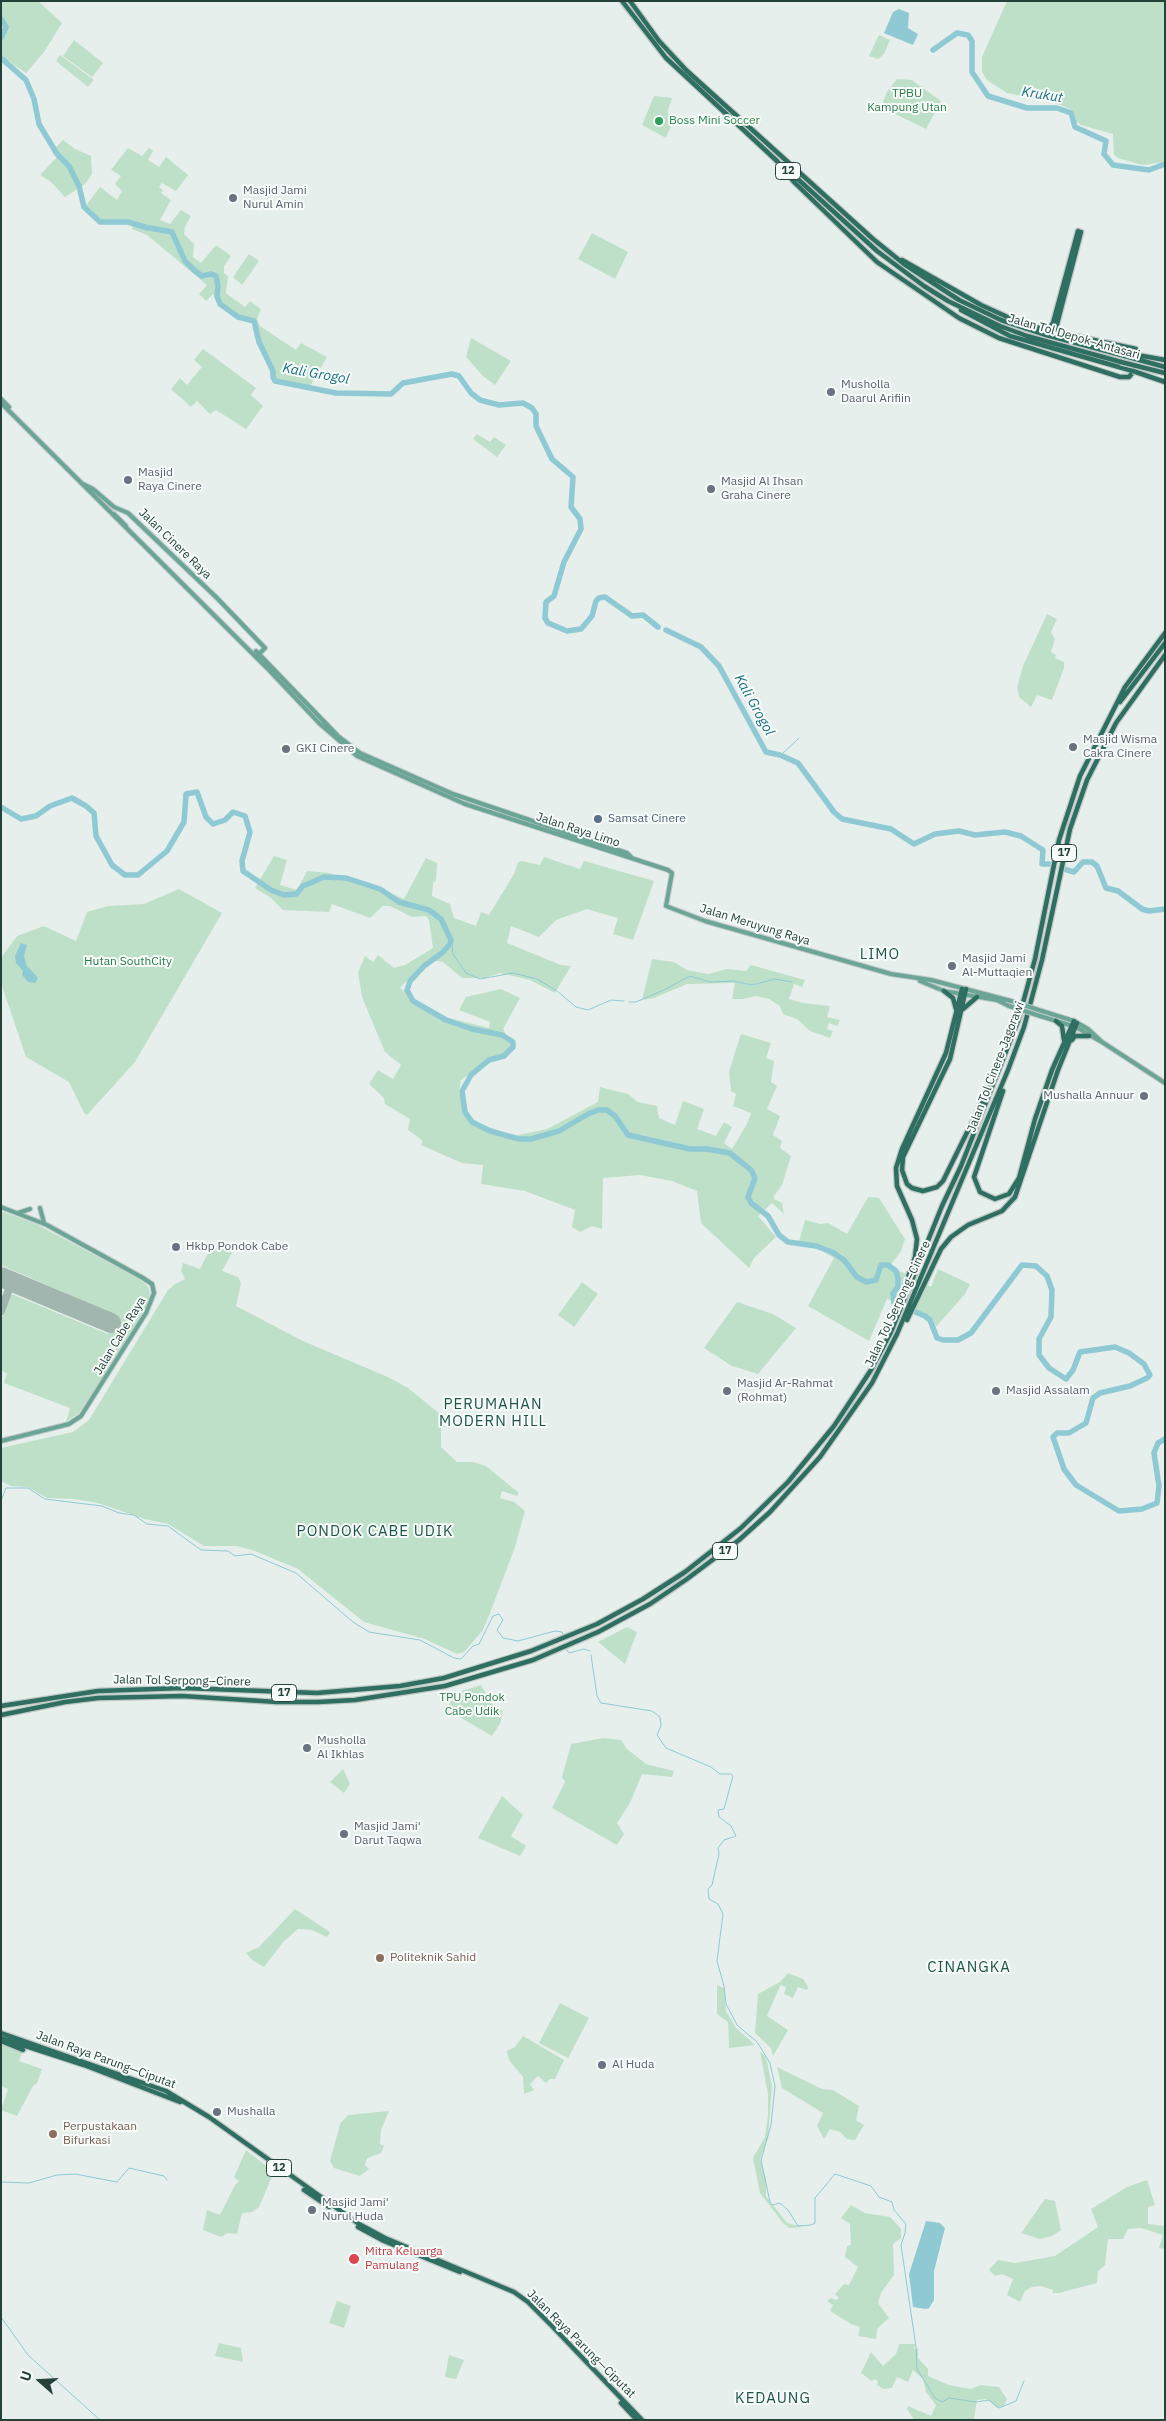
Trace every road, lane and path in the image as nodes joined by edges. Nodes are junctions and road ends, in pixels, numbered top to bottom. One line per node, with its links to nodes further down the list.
1 (622, 1): 3 (highway, Jalan Tol Depok–Antasari / 12)
2 (630, 1): 4 (highway, Jalan Tol Depok–Antasari / 12)
3 (776, 160): 4 (highway); 5 (highway, Jalan Tol Depok–Antasari / 12)
4 (891, 255): 6 (highway, Jalan Tol Depok–Antasari / 12)
5 (948, 301): 9 (highway, Jalan Tol Depok–Antasari / 12, bridge); 10 (highway, bridge)
6 (1125, 354): 7 (highway, bridge); 8 (highway, Jalan Tol Depok–Antasari / 12, bridge)
7 (1165, 360)
8 (1165, 366)
9 (1165, 373)
10 (1165, 381)
11 (1, 399): 17 (main road, Jalan Cinere Raya)
12 (1, 403): 14 (main road, Jalan Cinere Raya)
13 (114, 514): 14 (main road, Jalan Cinere Raya)
14 (227, 629): 17 (main road, Jalan Cinere Raya)
15 (1165, 633): 19 (highway)
16 (1165, 643): 19 (highway, 17)
17 (256, 654): 20 (main road, Jalan Raya Limo)
18 (1165, 655): 32 (highway, Jalan Tol Cinere-Jagorawi / 17)
19 (1106, 724): 31 (highway, Jalan Tol Cinere-Jagorawi / 17)
20 (631, 857): 21 (main road, Jalan Meruyung Raya)
21 (915, 979): 22 (main road, Jalan Meruyung Raya); 23 (main road, Jalan Meruyung Raya)
22 (944, 991): 23 (main road, Jalan Meruyung Raya); 25 (highway)
23 (963, 992): 24 (main road, Jalan Meruyung Raya); 25 (highway); 27 (main road, Jalan Meruyung Raya, bridge)
24 (977, 998): 25 (highway); 26 (main road, Jalan Meruyung Raya, bridge)
25 (958, 1011): 31 (highway); 41 (highway)
26 (1056, 1021): 27 (main road, Jalan Meruyung Raya); 30 (highway)
27 (1075, 1024): 28 (main road, Jalan Meruyung Raya); 29 (main road, Jalan Meruyung Raya); 30 (highway)
28 (1089, 1036): 29 (main road, Jalan Meruyung Raya); 30 (highway)
29 (1102, 1042): 33 (main road, Jalan Meruyung Raya)
30 (1066, 1044): 32 (highway); 40 (highway)
31 (1009, 1048): 41 (highway, Jalan Tol Cinere-Jagorawi / 17)
32 (1008, 1070): 37 (highway, Jalan Tol Cinere-Jagorawi / 17)
33 (1165, 1083)
34 (1, 1207): 38 (main road, Jalan Cabe Raya)
35 (40, 1208): 39 (main road)
36 (30, 1209): 38 (main road)
37 (950, 1210): 40 (highway, Jalan Tol Serpong–Cinere / 17)
38 (18, 1214): 39 (main road, Jalan Cabe Raya)
39 (44, 1224): 42 (main road, Jalan Cabe Raya)
40 (927, 1274): 44 (highway, Jalan Tol Serpong–Cinere / 17)
41 (890, 1331): 43 (highway, Jalan Tol Serpong–Cinere / 17)
42 (1, 1441)
43 (1, 1706)
44 (1, 1715)
45 (1, 2031): 47 (highway, Jalan Raya Parung—Ciputat / 12)
46 (1, 2040): 47 (highway, Jalan Raya Parung—Ciputat / 12)
47 (406, 2249): 48 (highway, Jalan Raya Parung—Ciputat / 12)
48 (444, 2265): 49 (highway, Jalan Raya Parung—Ciputat / 12); 50 (highway, Jalan Raya Parung—Ciputat / 12)
49 (637, 2420)
50 (642, 2420)

